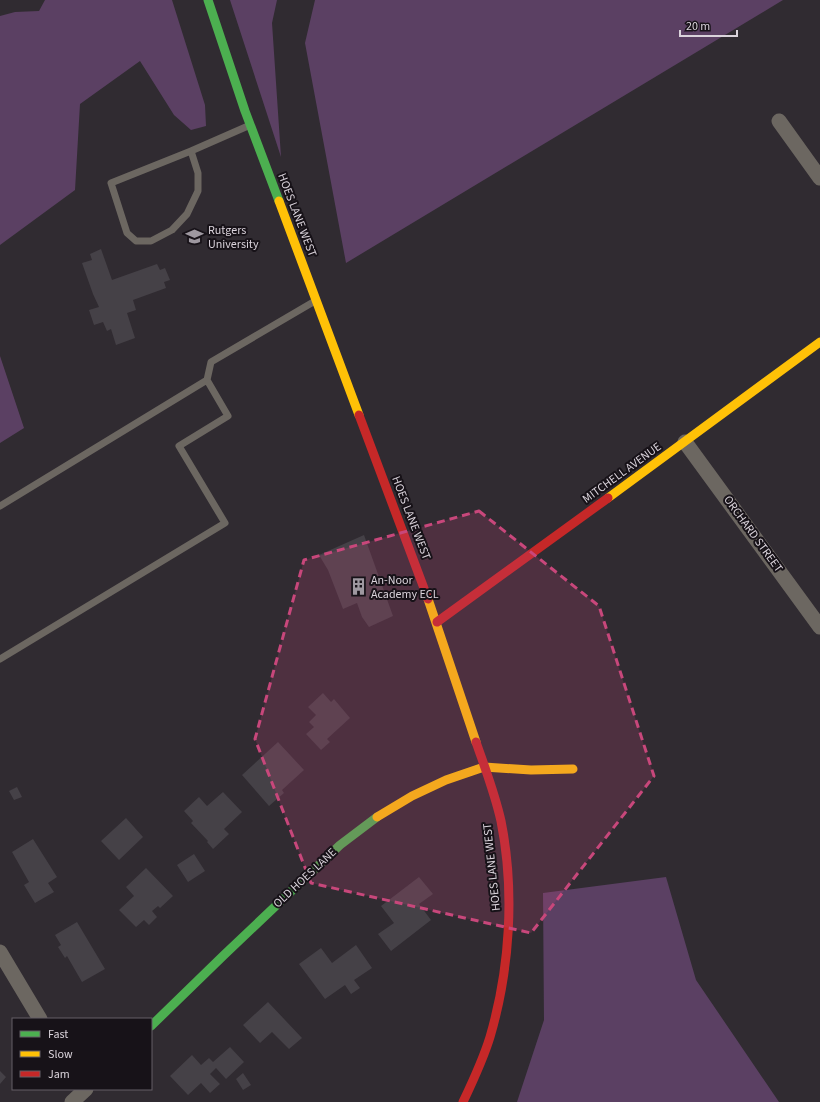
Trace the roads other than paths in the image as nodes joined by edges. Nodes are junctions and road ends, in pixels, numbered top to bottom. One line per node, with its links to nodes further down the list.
1 (208, 0): 3 (street, HOES LANE WEST)
2 (779, 121): 5 (street)
3 (250, 125): 4 (lane); 6 (street, HOES LANE WEST)
4 (191, 151): 4 (lane)
5 (820, 178)
6 (316, 300): 8 (lane); 11 (street, HOES LANE WEST)
7 (820, 342): 9 (street, MITCHELL AVENUE)
8 (207, 380): 10 (lane); 13 (lane)
9 (685, 442): 11 (street, MITCHELL AVENUE); 12 (street, ORCHARD STREET)
10 (0, 506)
11 (437, 622): 14 (street, HOES LANE WEST)
12 (820, 627)
13 (0, 659)
14 (484, 767): 15 (street); 18 (street, OLD HOES LANE); 21 (street, HOES LANE WEST)
15 (572, 768)
16 (0, 952): 17 (street)
17 (39, 1018)
18 (152, 1025)
19 (84, 1090): 20 (street)
20 (72, 1102)
21 (463, 1102)

